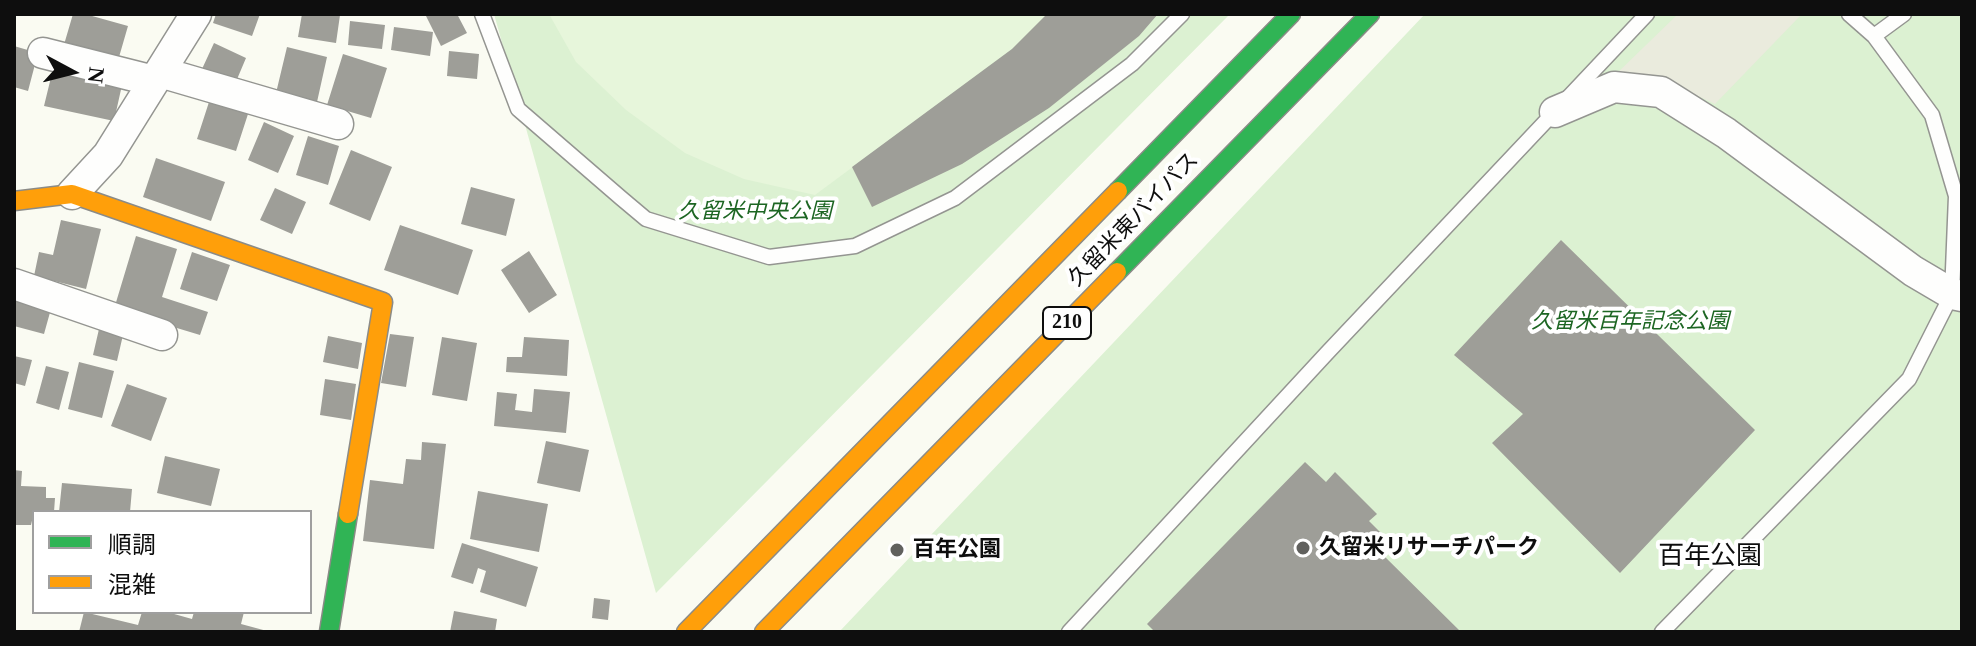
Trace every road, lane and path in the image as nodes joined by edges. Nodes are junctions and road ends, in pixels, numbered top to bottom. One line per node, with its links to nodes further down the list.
1 (196, 14): 11 (street)
2 (482, 14): 3 (lane)
3 (1182, 14)
4 (1291, 14): 20 (main road, 久留米東バイパス / 210)
5 (1370, 14): 21 (main road, 久留米東バイパス / 210)
6 (1647, 14): 12 (lane)
7 (1849, 14): 9 (lane)
8 (1904, 14): 9 (lane)
9 (1874, 36): 17 (lane)
10 (43, 53): 11 (street)
11 (157, 76): 13 (street); 14 (street)
12 (1555, 112): 17 (street); 22 (lane)
13 (338, 124)
14 (72, 194): 15 (main road); 19 (main road)
15 (14, 201)
16 (14, 284): 18 (street)
17 (1957, 295): 23 (lane)
18 (162, 335)
19 (329, 632)
20 (686, 632)
21 (764, 632)
22 (1069, 632)
23 (1662, 632)

